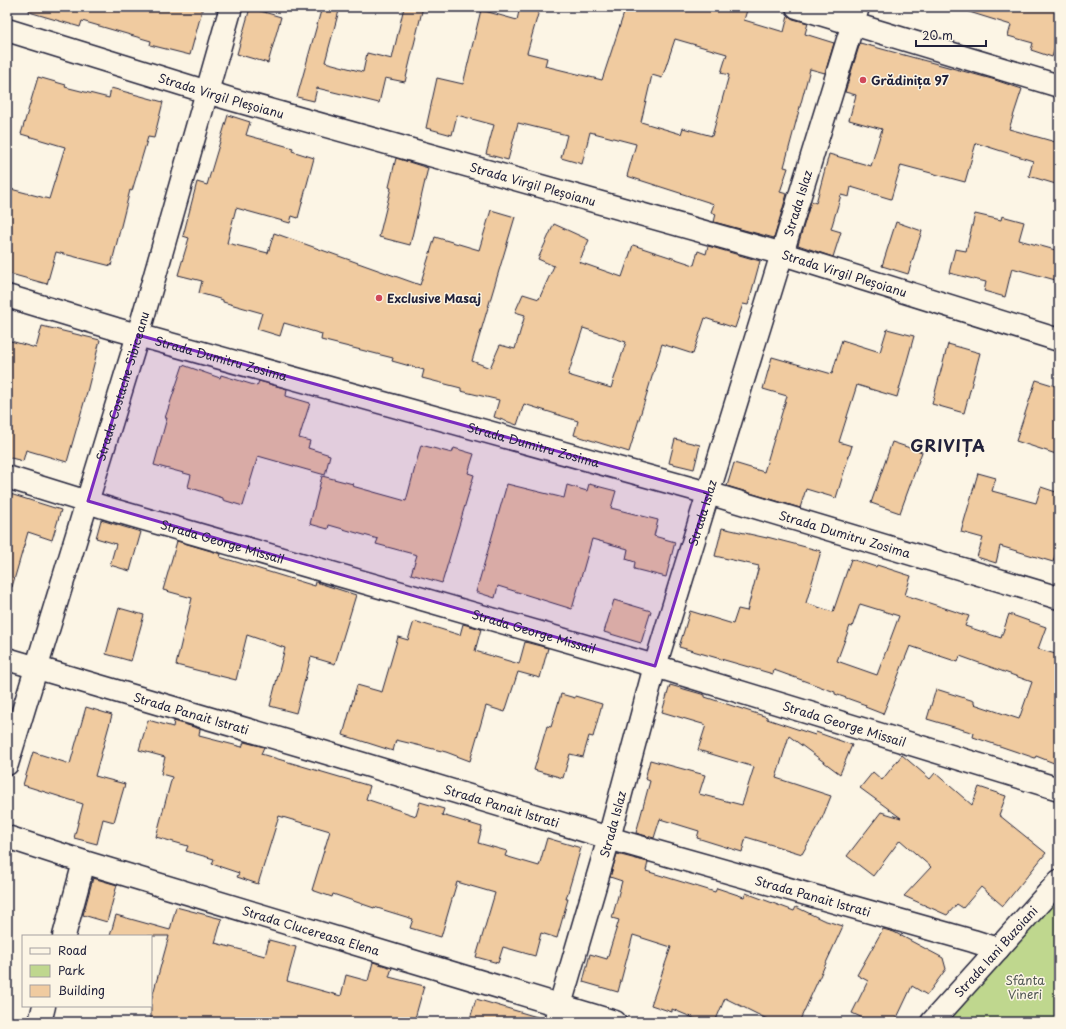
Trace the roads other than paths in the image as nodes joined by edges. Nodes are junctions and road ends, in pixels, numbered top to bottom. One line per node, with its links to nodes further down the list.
1 (231, 7): 6 (street, Strada Costache Sibiceanu)
2 (797, 7): 3 (street)
3 (856, 15): 5 (street); 7 (street, Strada Islaz)
4 (7, 30): 6 (street, Strada Virgil Pleșoianu)
5 (1059, 86)
6 (206, 92): 7 (street, Strada Virgil Pleșoianu); 9 (street, Strada Costache Sibiceanu)
7 (783, 254): 10 (street, Strada Virgil Pleșoianu); 12 (street, Strada Islaz)
8 (7, 296): 9 (street, Strada Dumitru Zosima)
9 (138, 335): 12 (street, Strada Dumitru Zosima); 13 (street, Strada Costache Sibiceanu)
10 (1059, 340)
11 (7, 477): 13 (street, Strada George Missail)
12 (708, 493): 14 (street, Strada Dumitru Zosima); 16 (street, Strada Islaz)
13 (88, 501): 16 (street, Strada George Missail); 17 (street, Strada Costache Sibiceanu)
14 (1059, 598)
15 (7, 659): 17 (street, Strada Panait Istrati)
16 (655, 666): 19 (street, Strada George Missail); 21 (street, Strada Islaz)
17 (37, 668): 18 (street, Strada Costache Sibiceanu); 21 (street, Strada Panait Istrati)
18 (7, 764)
19 (1059, 789)
20 (7, 837): 22 (street, Strada Clucereasa Elena)
21 (609, 838): 25 (street, Strada Panait Istrati); 27 (street, Strada Islaz)
22 (84, 862): 24 (street); 27 (street, Strada Clucereasa Elena)
23 (1059, 881): 25 (street, Strada Iani Buzoiani)
24 (64, 935)
25 (998, 949): 30 (street, Strada Iani Buzoiani)
26 (44, 1007): 28 (street)
27 (557, 1014): 29 (street, Strada Clucereasa Elena)
28 (40, 1022)
29 (615, 1022)
30 (932, 1022)

